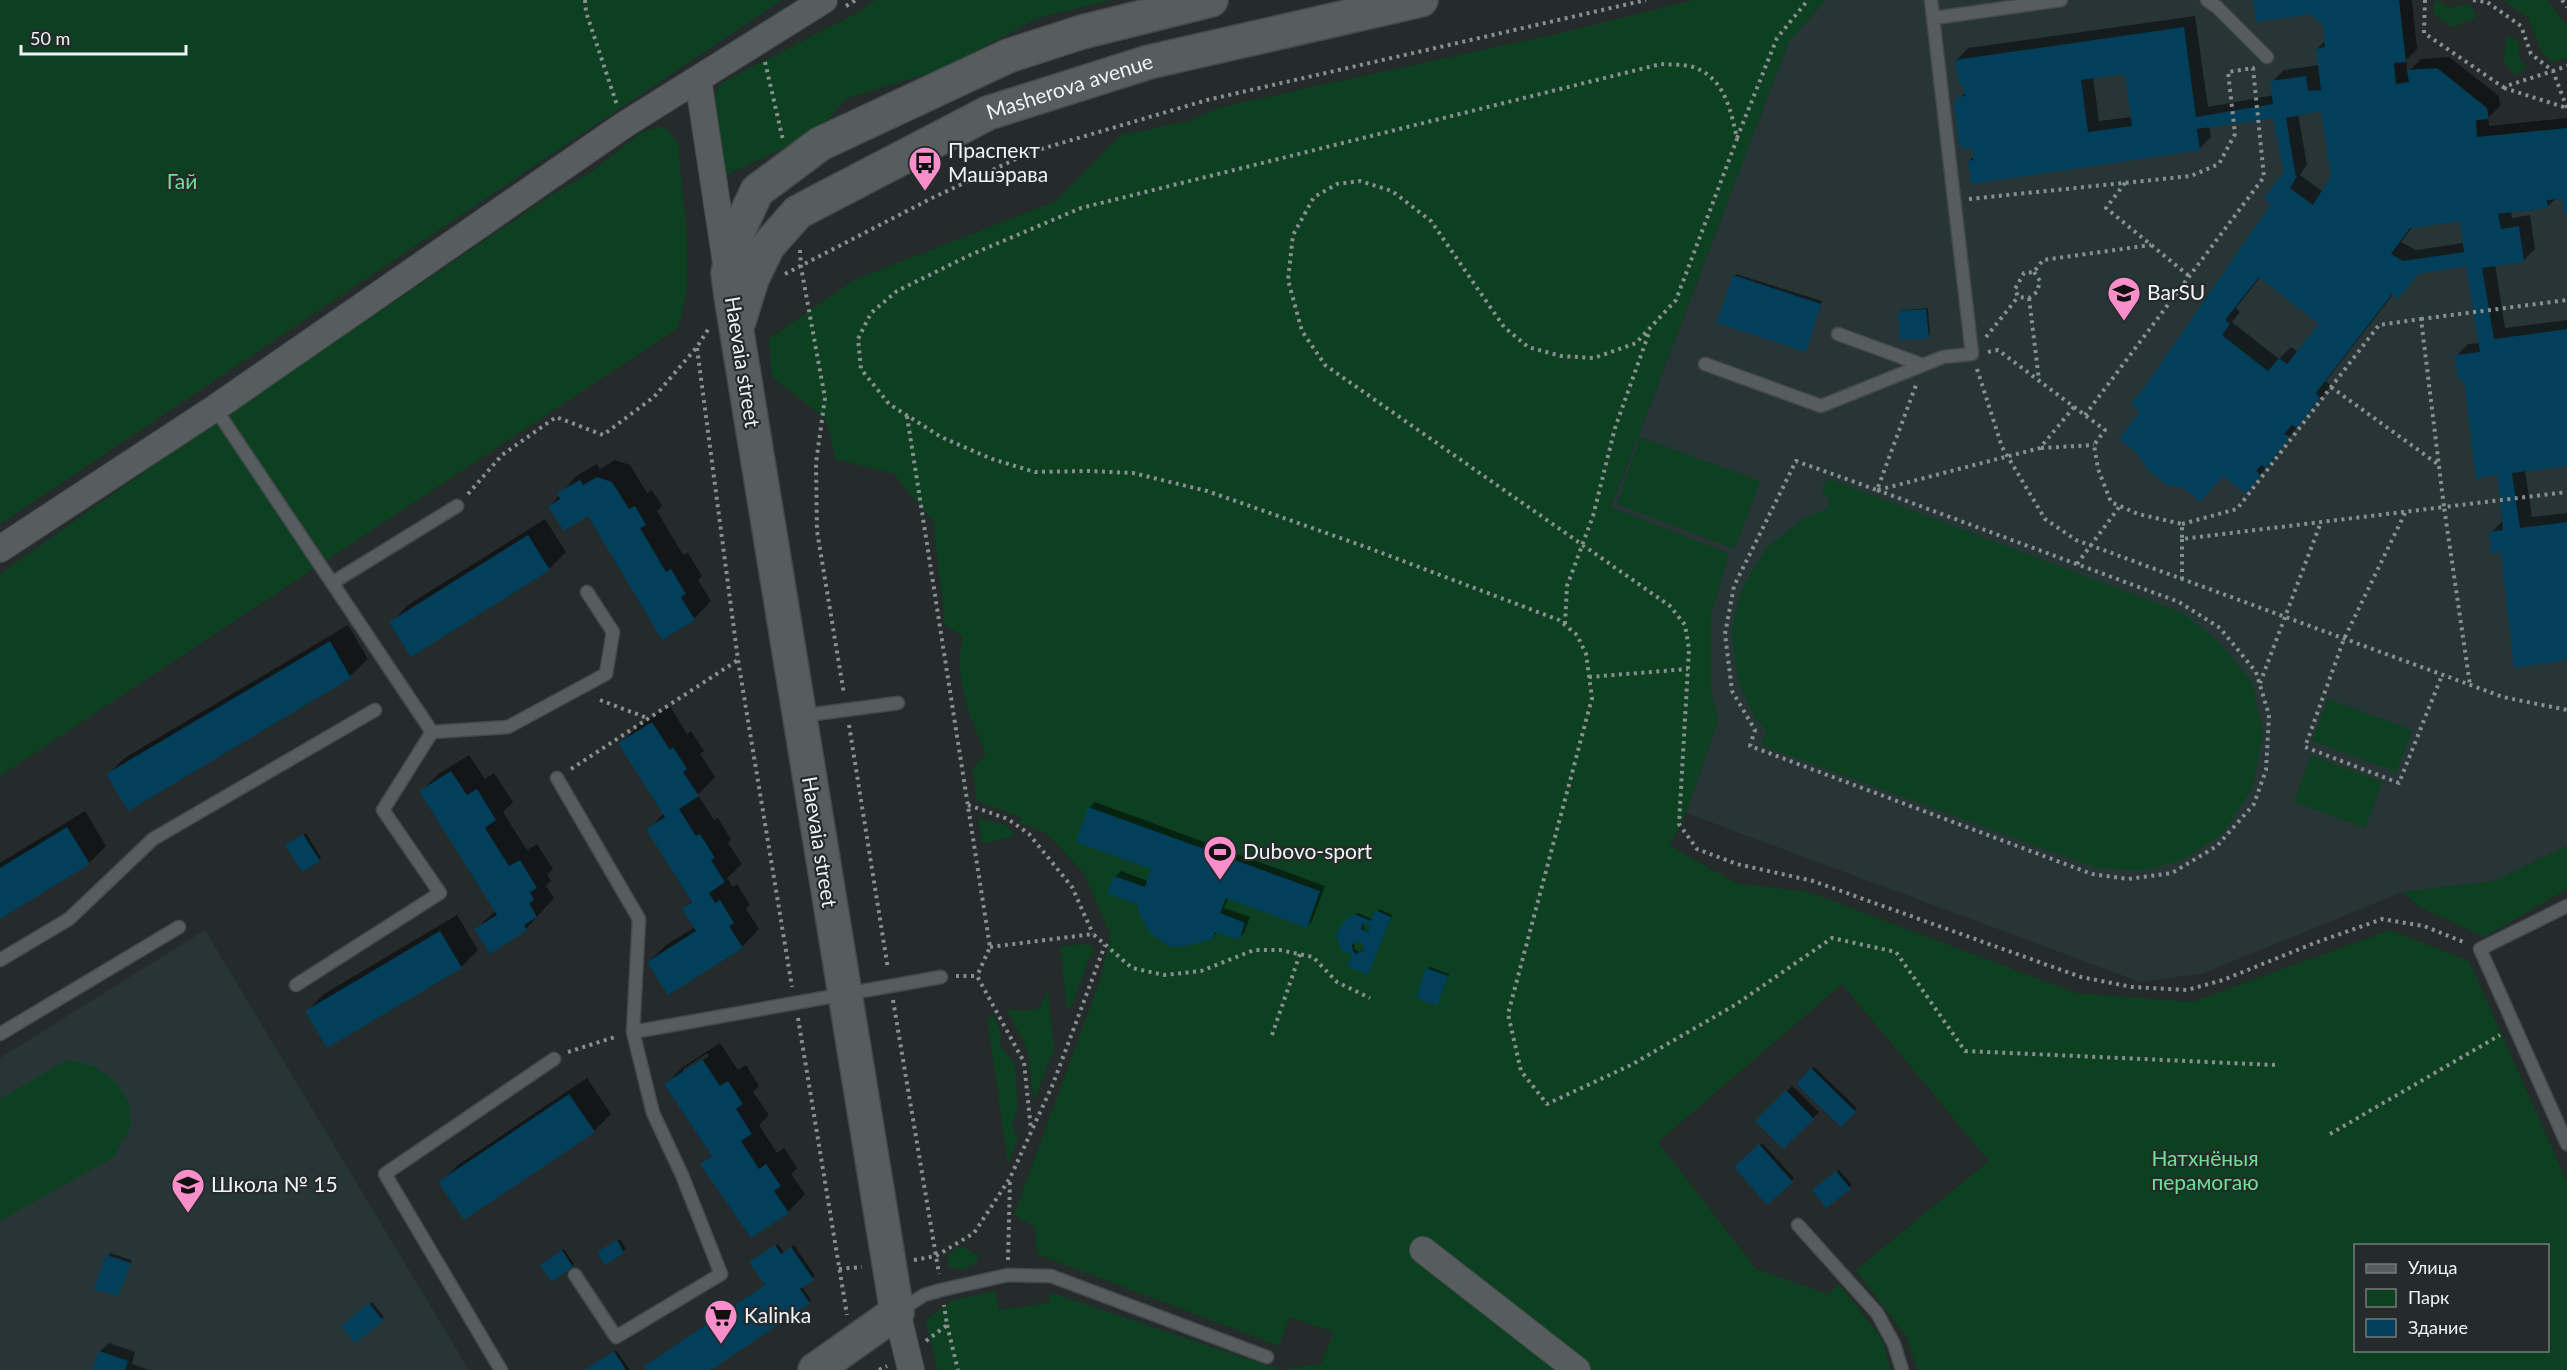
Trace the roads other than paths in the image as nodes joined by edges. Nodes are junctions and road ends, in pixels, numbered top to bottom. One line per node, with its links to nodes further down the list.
1 (1211, 0): 10 (main road, Masherova avenue)
2 (1421, 0): 10 (main road, Masherova avenue)
3 (1931, 0): 7 (lane)
4 (2061, 0): 7 (lane)
5 (2207, 0): 8 (lane)
6 (831, 6): 9 (street)
7 (1934, 18): 14 (lane)
8 (2267, 57)
9 (698, 79): 10 (street); 15 (street)
10 (736, 286): 11 (main road, Masherova avenue)
11 (736, 328): 22 (main road, Haevaia street)
12 (1838, 334): 14 (lane)
13 (1704, 364): 14 (lane)
14 (1923, 365)
15 (215, 408): 17 (street); 18 (lane)
16 (457, 506): 18 (lane)
17 (0, 549)
18 (333, 583): 23 (lane)
19 (587, 592): 23 (lane)
20 (898, 703): 22 (lane)
21 (375, 710): 27 (lane)
22 (799, 716): 30 (main road, Haevaia street)
23 (432, 732): 29 (lane)
24 (557, 778): 31 (lane)
25 (2567, 906): 34 (lane)
26 (179, 927): 32 (lane)
27 (0, 960)
28 (941, 976): 30 (lane)
29 (296, 986)
30 (843, 992): 31 (lane); 38 (main road, Haevaia street)
31 (633, 1032): 37 (lane)
32 (0, 1034)
33 (554, 1059): 41 (lane)
34 (2567, 1144)
35 (1798, 1226): 44 (lane)
36 (1423, 1250): 43 (street)
37 (575, 1275)
38 (897, 1312): 39 (lane); 40 (street); 42 (main road)
39 (1267, 1357)
40 (910, 1362)
41 (501, 1370)
42 (815, 1370)
43 (1577, 1370)
44 (1902, 1370)

